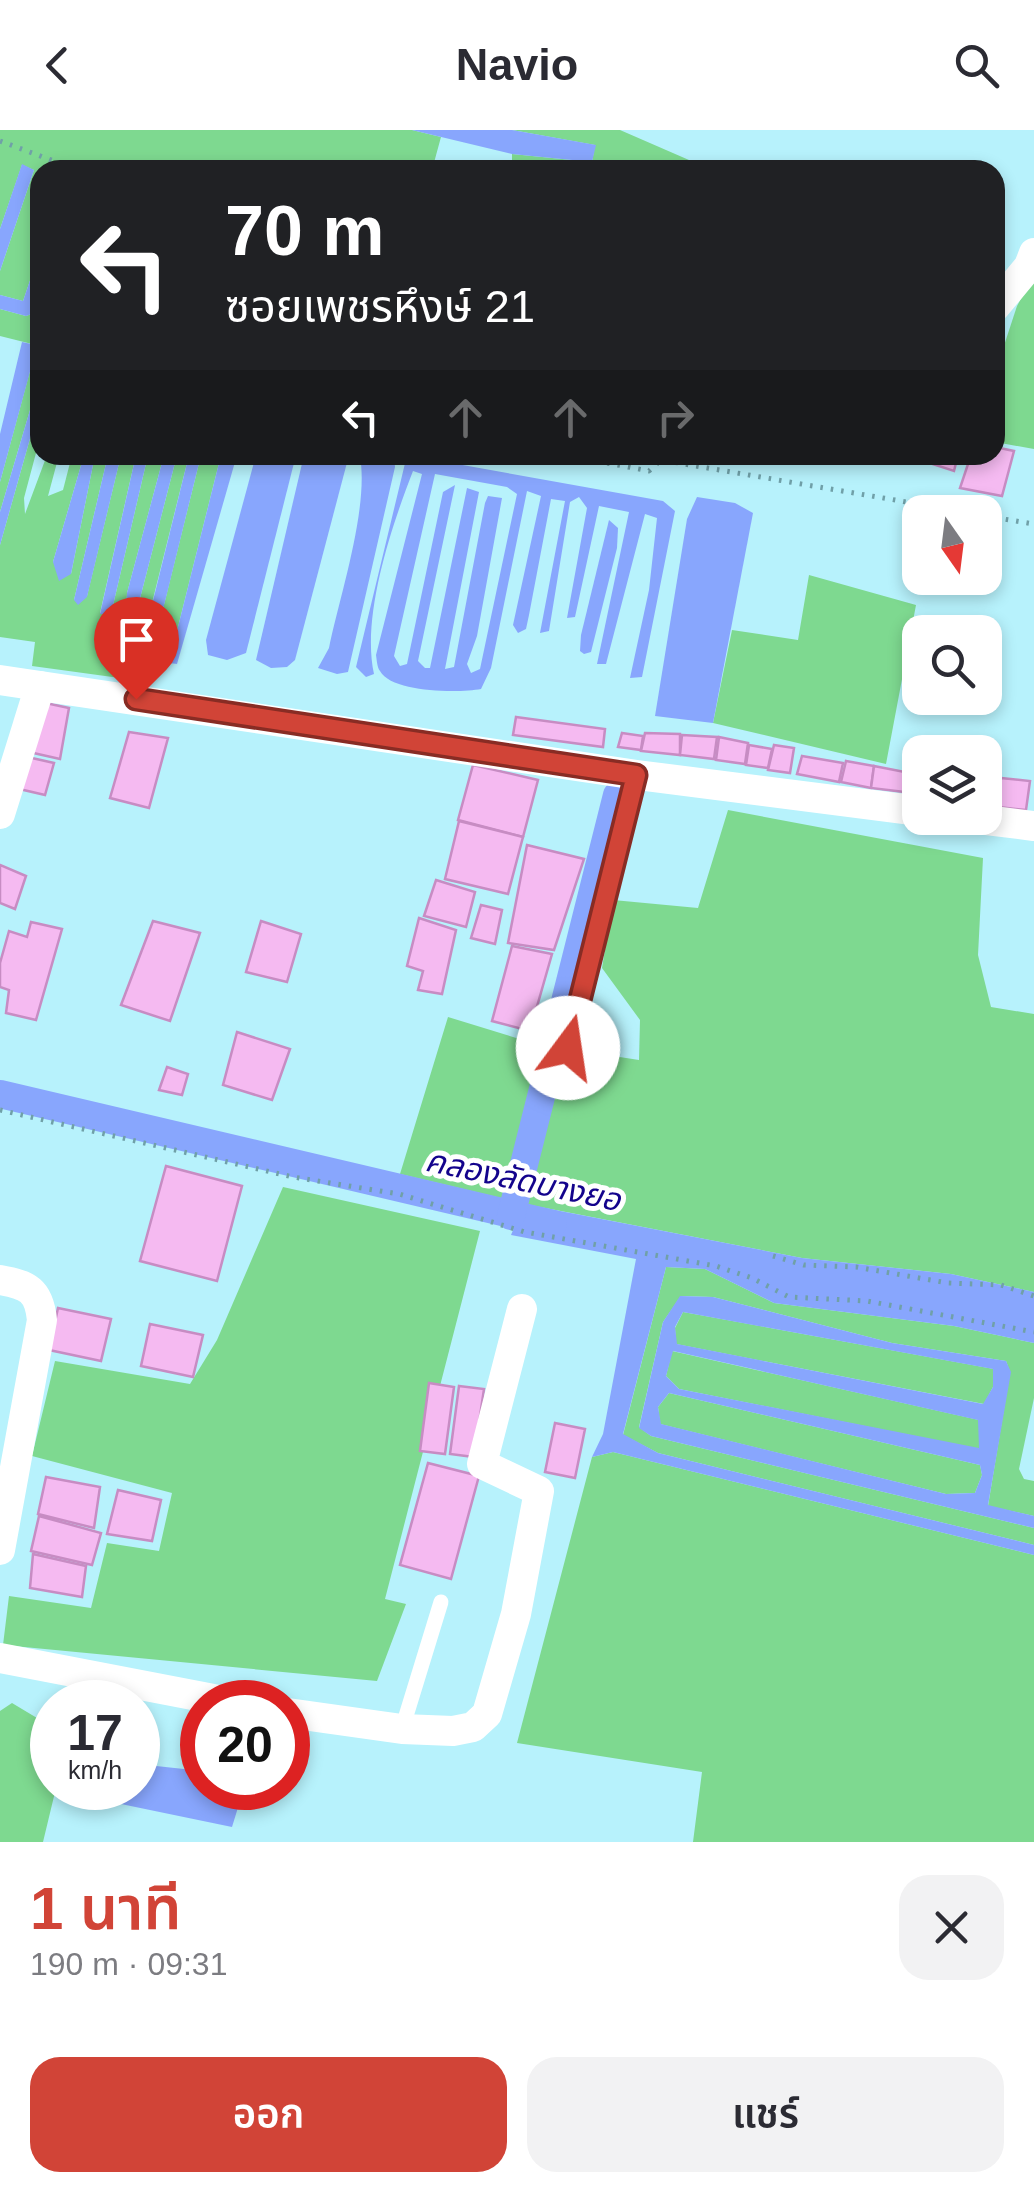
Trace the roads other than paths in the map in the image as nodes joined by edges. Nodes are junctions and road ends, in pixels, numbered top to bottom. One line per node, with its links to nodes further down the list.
1 (1034, 253): 2 (street)
2 (1005, 295)
3 (0, 680): 4 (street)
4 (40, 686): 5 (street); 7 (street)
5 (636, 775): 6 (street); 10 (lane)
6 (902, 809)
7 (0, 814)
8 (1002, 822): 9 (street)
9 (1034, 826)
10 (568, 1048)
11 (0, 1280): 13 (street)
12 (522, 1309): 18 (street)
13 (0, 1550)
14 (441, 1602): 18 (lane)
15 (0, 1658): 16 (street)
16 (180, 1693)
17 (310, 1715): 18 (street)
18 (402, 1729)

